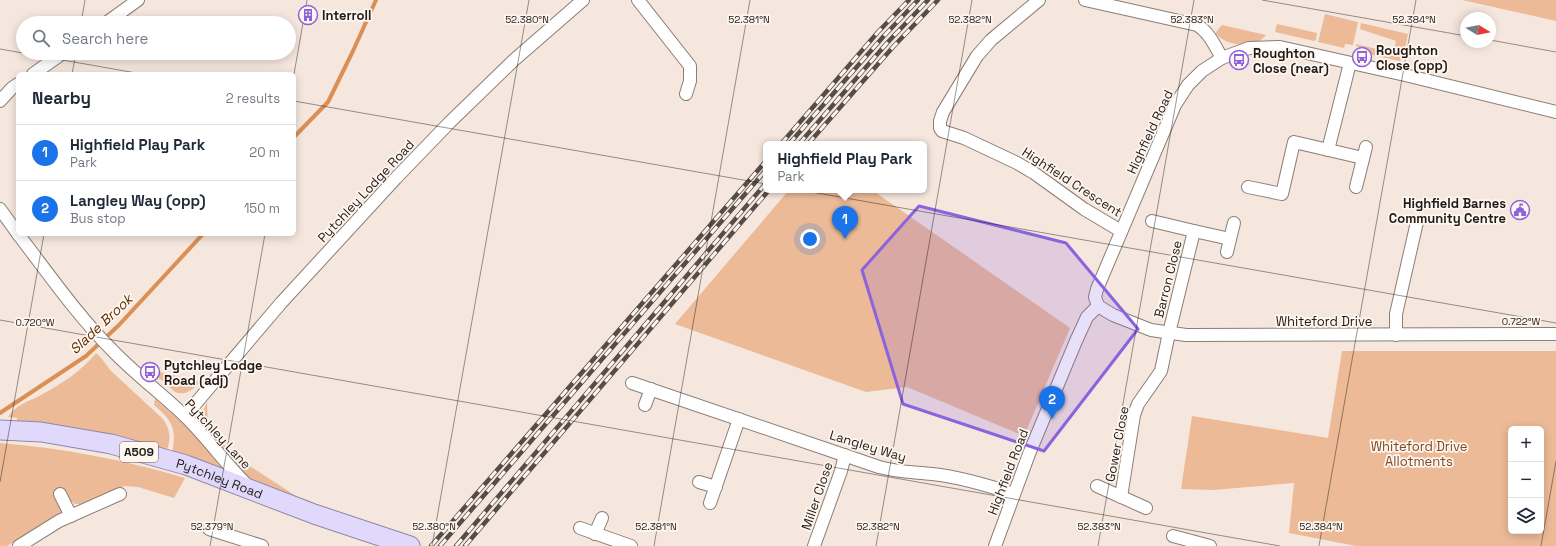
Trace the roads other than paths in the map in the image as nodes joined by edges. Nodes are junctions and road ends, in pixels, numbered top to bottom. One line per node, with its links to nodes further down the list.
1 (138, 0): 6 (street)
2 (583, 0): 36 (street, Pytchley Lodge Road)
3 (638, 0): 13 (street)
4 (1040, 0): 24 (street, Highfield Crescent)
5 (1085, 0): 7 (street)
6 (116, 16)
7 (1222, 58): 9 (street, Highfield Road); 24 (street, Highfield Road)
8 (53, 60): 10 (street)
9 (1350, 63): 15 (street, Highfield Road); 16 (street)
10 (36, 72)
11 (15, 86): 12 (street); 14 (street)
12 (0, 92)
13 (686, 94)
14 (0, 101)
15 (1556, 112)
16 (1328, 150): 17 (street); 18 (street)
17 (1248, 187)
18 (1356, 187)
19 (0, 210): 23 (street, Pytchley Lane)
20 (1152, 221): 25 (street, Barron Close)
21 (1417, 222): 32 (street)
22 (1234, 223): 27 (street)
23 (16, 231)
24 (1121, 231): 29 (street, Highfield Road)
25 (1194, 231): 27 (street, Barron Close); 30 (street, Barron Close)
26 (20, 236): 36 (street, Pytchley Lane)
27 (1230, 240): 28 (street)
28 (1227, 252)
29 (1098, 306): 30 (street, Whiteford Drive); 46 (street, Highfield Road)
30 (1169, 333): 32 (street, Whiteford Drive); 47 (street, Gower Close)
31 (1556, 334): 32 (street, Whiteford Drive)
32 (1396, 335)
33 (632, 383): 34 (street, Langley Way)
34 (651, 389): 35 (street); 37 (street, Langley Way)
35 (645, 405)
36 (185, 416): 43 (street, Pytchley Lane)
37 (739, 419): 39 (street, Langley Way); 42 (street)
38 (9, 430): 43 (main road, Pytchley Road / A509)
39 (845, 455): 46 (street, Langley Way); 62 (street, Miller Close)
40 (699, 482): 42 (street)
41 (1096, 486): 47 (street, Gower Close)
42 (716, 487): 48 (street)
43 (255, 492): 57 (main road, Pytchley Road / A509)
44 (60, 494): 50 (street)
45 (120, 494): 50 (street)
46 (1014, 494): 63 (street, Highfield Road)
47 (1121, 497): 49 (street, Gower Close)
48 (710, 503)
49 (1146, 508)
50 (71, 516): 59 (street)
51 (602, 518): 54 (street)
52 (580, 528): 54 (street)
53 (209, 529): 56 (street)
54 (595, 534): 61 (street)
55 (1173, 536): 58 (street)
56 (221, 540): 60 (street)
57 (405, 544)
58 (1193, 544): 64 (street)
59 (19, 546)
60 (262, 546)
61 (631, 546)
62 (814, 546)
63 (995, 546)
64 (1210, 546)

